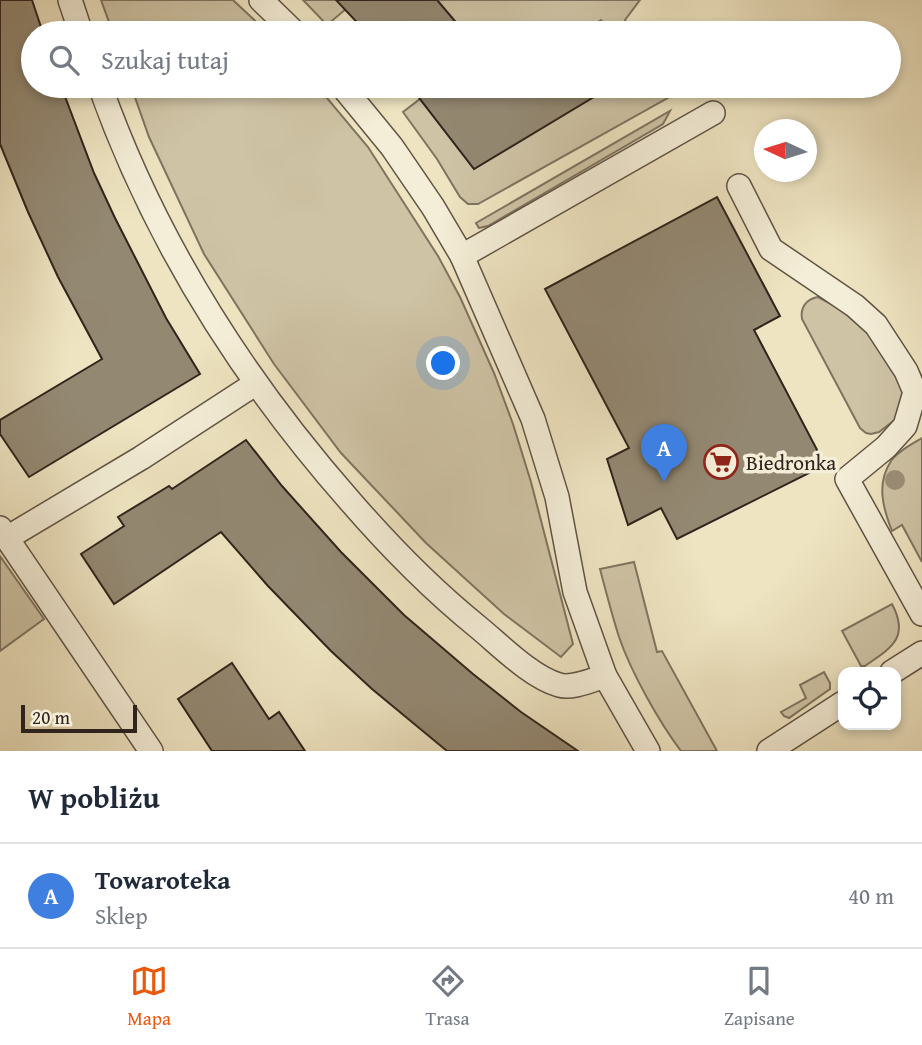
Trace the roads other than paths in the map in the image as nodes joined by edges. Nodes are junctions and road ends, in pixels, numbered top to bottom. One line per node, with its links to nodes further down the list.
1 (70, 0): 3 (lane)
2 (261, 0): 4 (lane)
3 (77, 21)
4 (283, 21)
5 (105, 98): 10 (lane)
6 (352, 98): 9 (lane)
7 (713, 113): 9 (lane)
8 (738, 186): 12 (lane)
9 (462, 256): 15 (lane)
10 (255, 384): 11 (lane); 15 (lane)
11 (3, 533): 17 (lane)
12 (922, 614)
13 (922, 653): 14 (lane)
14 (900, 667)
15 (605, 676): 18 (lane)
16 (838, 707): 19 (lane)
17 (151, 751)
18 (648, 751)
19 (769, 751)

